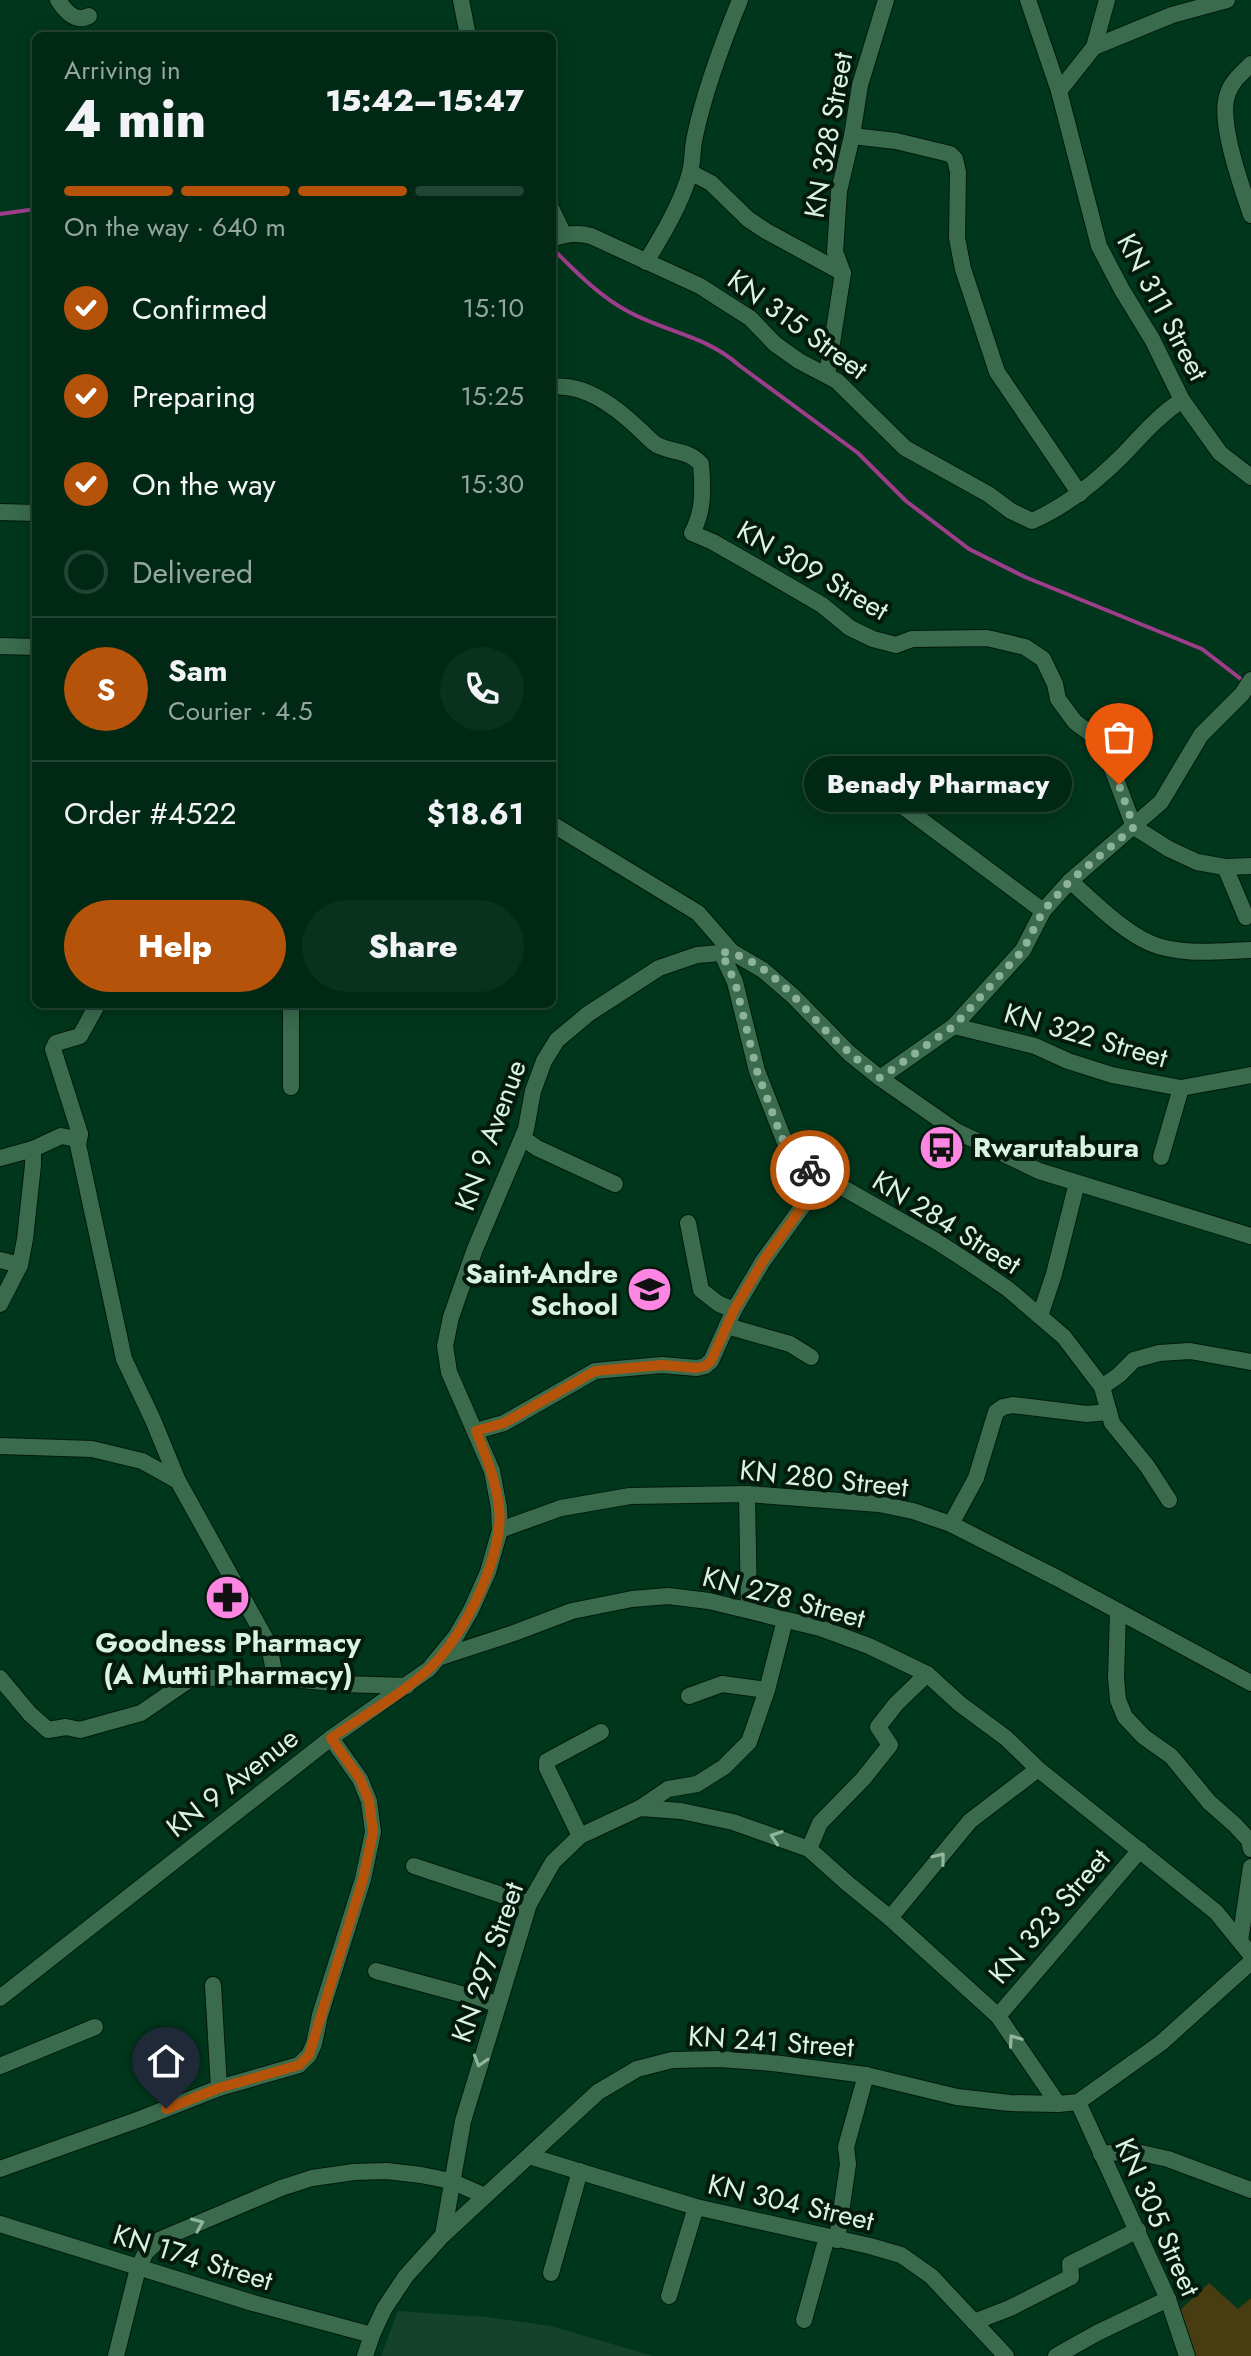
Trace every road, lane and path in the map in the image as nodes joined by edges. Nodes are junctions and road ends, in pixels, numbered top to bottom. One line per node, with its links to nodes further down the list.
1 (58, 0): 8 (street)
2 (461, 0): 9 (street)
3 (740, 0): 14 (street)
4 (886, 0): 13 (street, KN 328 Street)
5 (1028, 0): 12 (street, KN 311 Street)
6 (1107, 0): 10 (street)
7 (1227, 0): 10 (street)
8 (89, 16)
9 (467, 32)
10 (1094, 47): 12 (street)
11 (1251, 64): 15 (street)
12 (1059, 91): 21 (street, KN 311 Street)
13 (852, 136): 18 (street, KN 328 Street); 23 (street)
14 (690, 172): 17 (street); 18 (street)
15 (1251, 215)
16 (558, 237): 17 (street, KN 315 Street)
17 (646, 262): 19 (street, KN 315 Street)
18 (843, 273): 19 (street, KN 328 Street)
19 (827, 375): 23 (street, KN 315 Street)
20 (556, 387): 31 (street, KN 309 Street)
21 (1182, 400): 22 (street, KN 311 Street); 23 (street, KN 315 Street)
22 (1251, 477)
23 (1080, 494)
24 (0, 512): 25 (street)
25 (32, 513)
26 (0, 646): 27 (street)
27 (32, 647)
28 (1251, 680): 31 (street)
29 (885, 793): 35 (street)
30 (556, 826): 38 (street)
31 (1134, 827): 33 (street); 34 (street)
32 (1251, 866): 33 (street)
33 (1225, 867): 36 (street)
34 (1070, 881): 35 (street); 37 (street)
35 (1043, 911): 41 (street)
36 (1246, 917)
37 (1251, 950)
38 (727, 952): 43 (street); 47 (street, KN 9 Avenue); 51 (street, KN 284 Street)
39 (95, 1008): 46 (street)
40 (291, 1008): 44 (street)
41 (954, 1026): 43 (street); 45 (street, KN 322 Street)
42 (1251, 1075): 45 (street, KN 322 Street)
43 (880, 1078): 52 (street)
44 (291, 1087)
45 (1181, 1088): 49 (street)
46 (80, 1134): 48 (street); 67 (street)
47 (523, 1138): 53 (street); 65 (street, KN 9 Avenue)
48 (33, 1149): 50 (street); 57 (street)
49 (1161, 1157)
50 (0, 1158)
51 (823, 1178): 59 (street, KN 284 Street); 60 (street)
52 (1077, 1183): 55 (street); 59 (street)
53 (615, 1184)
54 (688, 1223): 60 (street)
55 (1251, 1236)
56 (0, 1260): 57 (street)
57 (20, 1265): 58 (street)
58 (0, 1304)
59 (1040, 1316): 63 (street, KN 284 Street)
60 (731, 1318): 61 (street); 65 (street)
61 (811, 1357)
62 (1251, 1362): 63 (street)
63 (1102, 1387): 64 (street)
64 (1109, 1412): 69 (street); 70 (street)
65 (476, 1431): 71 (street, KN 9 Avenue)
66 (0, 1446): 67 (street)
67 (178, 1481): 78 (street)
68 (747, 1494): 70 (street, KN 280 Street); 71 (street, KN 280 Street); 72 (street)
69 (1169, 1500)
70 (951, 1524): 73 (street, KN 280 Street)
71 (500, 1530): 75 (street, KN 9 Avenue)
72 (749, 1610): 74 (street, KN 278 Street); 75 (street, KN 278 Street)
73 (1118, 1611): 77 (street, KN 280 Street); 89 (street)
74 (785, 1620): 76 (street, KN 278 Street); 81 (street)
75 (441, 1657): 80 (street, KN 9 Avenue)
76 (927, 1674): 85 (street, KN 278 Street); 88 (street)
77 (1248, 1675)
78 (275, 1677): 79 (street); 80 (street)
79 (0, 1678)
80 (407, 1686): 84 (street, KN 9 Avenue)
81 (767, 1690): 82 (street); 86 (street)
82 (689, 1696)
83 (601, 1732): 87 (street)
84 (331, 1738): 100 (street, KN 9 Avenue); 106 (street)
85 (1038, 1769): 90 (street, KN 278 Street); 94 (street, one-way to 85)
86 (640, 1808): 87 (street, KN 297 Street); 88 (street, KN 297 Street, one-way to 86)
87 (580, 1836): 93 (street, KN 297 Street)
88 (809, 1849): 94 (street, KN 297 Street)
89 (1251, 1849)
90 (1140, 1850): 95 (street, KN 278 Street); 102 (street, KN 323 Street)
91 (414, 1866): 93 (street)
92 (1251, 1867): 95 (street)
93 (529, 1904): 101 (street, KN 297 Street)
94 (890, 1918): 102 (street, KN 297 Street)
95 (1240, 1941): 96 (street, KN 278 Street)
96 (1251, 1955)
97 (1251, 1962): 107 (street, KN 241 Street)
98 (376, 1971): 101 (street)
99 (213, 1985): 106 (street)
100 (0, 1998)
101 (498, 2004): 113 (street, KN 297 Street, one-way to 113)
102 (998, 2016): 108 (street, KN 297 Street, one-way to 102)
103 (95, 2027): 104 (street)
104 (0, 2066)
105 (866, 2075): 108 (street, KN 241 Street); 110 (street, KN 241 Street); 120 (street)
106 (219, 2088): 111 (street)
107 (1078, 2102): 108 (street, KN 241 Street); 109 (street, KN 305 Street)
108 (1058, 2104)
109 (1101, 2154): 114 (street); 118 (street, KN 305 Street)
110 (529, 2156): 112 (street, KN 304 Street); 115 (street, KN 241 Street)
111 (0, 2169)
112 (580, 2171): 116 (street, KN 304 Street); 122 (street)
113 (451, 2181): 115 (street); 119 (street, KN 297 Street); 121 (street, one-way to 113)
114 (1251, 2190)
115 (485, 2196): 119 (street, KN 241 Street)
116 (696, 2207): 120 (street, KN 304 Street); 123 (street)
117 (0, 2224): 121 (street, KN 174 Street)
118 (1138, 2230): 124 (street, KN 305 Street); 126 (street)
119 (443, 2235): 127 (street, KN 241 Street)
120 (832, 2239): 125 (street); 126 (street, KN 304 Street)
121 (138, 2268): 127 (street, KN 174 Street); 128 (street)
122 (551, 2273)
123 (669, 2296)
124 (1168, 2299): 131 (street); 132 (street, KN 305 Street)
125 (804, 2320)
126 (974, 2322): 130 (street, KN 304 Street)
127 (372, 2335): 129 (street, KN 241 Street)
128 (116, 2356)
129 (365, 2356)
130 (1006, 2356)
131 (1056, 2356)
132 (1187, 2356)

